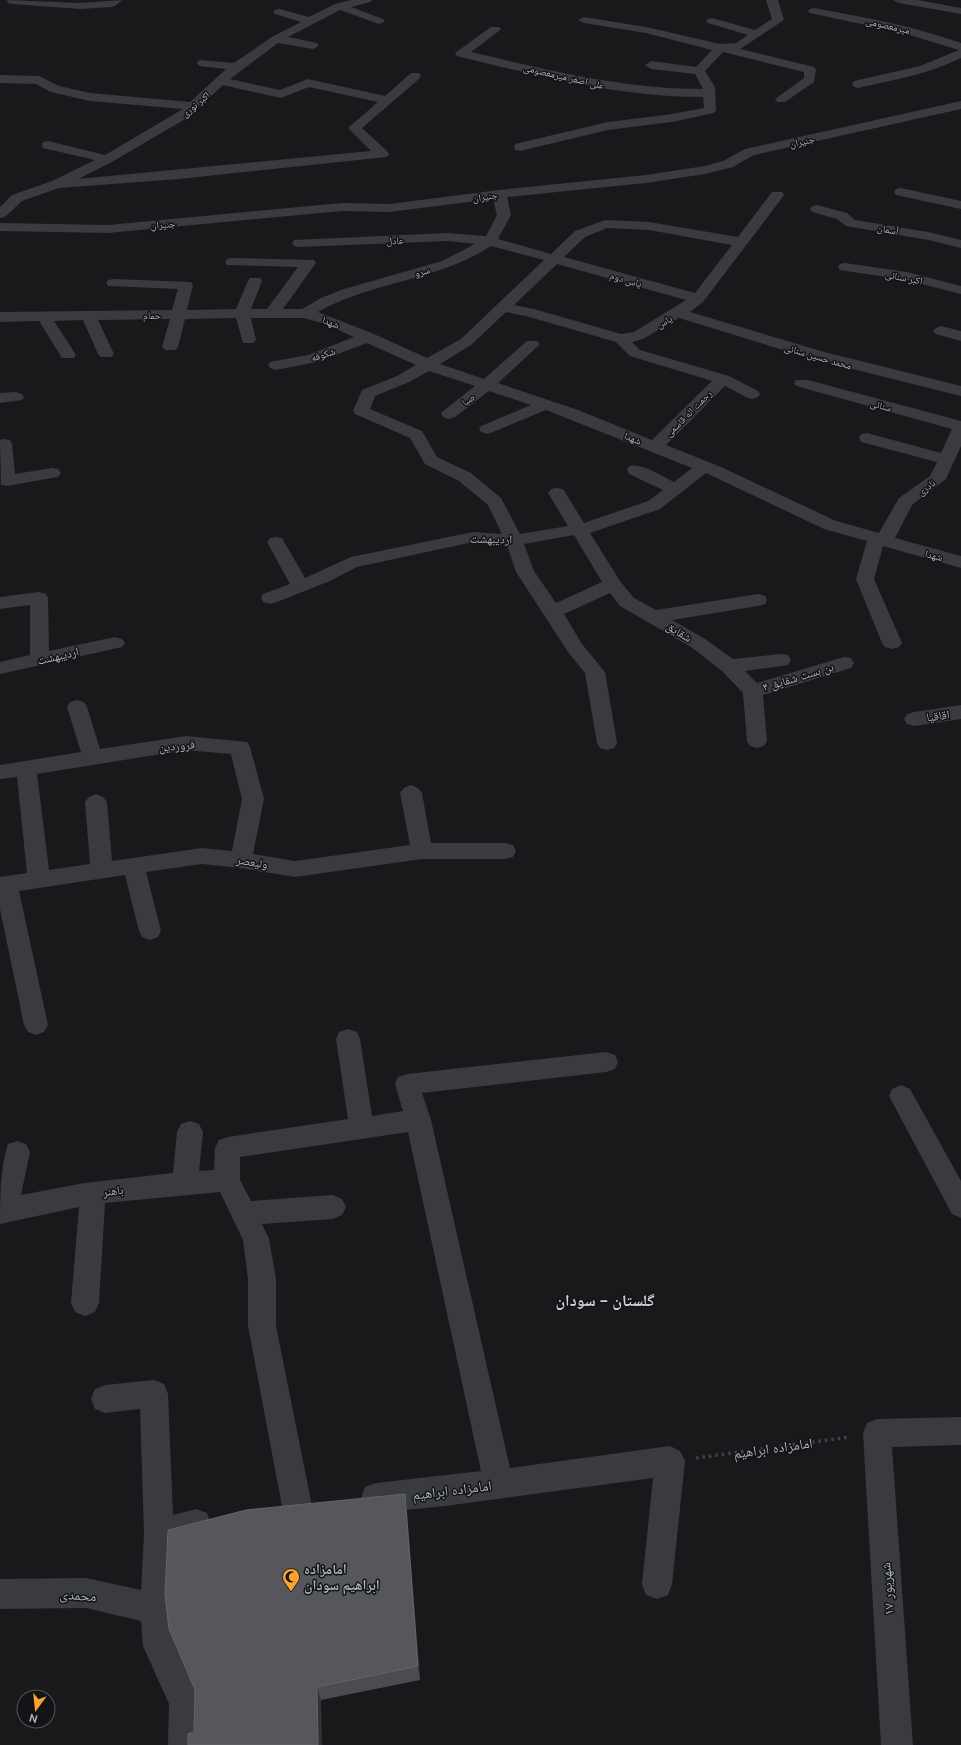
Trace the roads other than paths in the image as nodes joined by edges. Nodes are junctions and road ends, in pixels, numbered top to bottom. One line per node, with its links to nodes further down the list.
1 (116, 0): 4 (street)
2 (363, 0): 6 (street, اکبر نوری)
3 (772, 0): 15 (street)
4 (12, 1)
5 (905, 1): 8 (street)
6 (339, 6): 11 (street, اکبر نوری); 12 (street)
7 (814, 11): 18 (street, میرمعصومی)
8 (961, 11)
9 (279, 12): 11 (street)
10 (584, 20): 19 (street)
11 (311, 21): 16 (street, اکبر نوری)
12 (379, 21)
13 (712, 21): 15 (street)
14 (495, 29): 30 (street, علی اصغر میرمعصومی)
15 (757, 34): 19 (street)
16 (276, 39): 17 (street); 23 (street, اکبر نوری)
17 (313, 45)
18 (961, 47)
19 (720, 48): 24 (street); 32 (street)
20 (961, 53): 28 (street)
21 (203, 63): 23 (street)
22 (651, 65): 24 (street)
23 (236, 68): 27 (street, اکبر نوری)
24 (699, 70): 30 (street)
25 (415, 76): 33 (street)
26 (0, 79): 35 (street)
27 (221, 81): 31 (street, اکبر نوری); 33 (street)
28 (858, 84)
29 (192, 92): 31 (street)
30 (709, 93): 37 (street)
31 (208, 94): 35 (street, اکبر نوری)
32 (781, 99)
33 (387, 100): 39 (street)
34 (961, 105): 41 (street, جنیران)
35 (194, 106): 38 (street, اکبر نوری)
36 (48, 146): 38 (street)
37 (520, 147)
38 (107, 159): 39 (street, اکبر نوری)
39 (57, 184): 46 (street, اکبر نوری)
40 (901, 192): 43 (street)
41 (499, 194): 44 (street, جنیران); 48 (street)
42 (777, 195): 51 (street, یاس)
43 (961, 205)
44 (342, 207): 47 (street, جنیران); 50 (street)
45 (817, 209): 53 (street, آسمان)
46 (0, 214)
47 (0, 227)
48 (490, 241): 50 (street, عادل); 54 (street, عادل); 65 (street, سرو)
49 (327, 242): 50 (street, عادل); 52 (street, عادل); 56 (street)
50 (358, 242)
51 (741, 242): 54 (street); 61 (street, یاس)
52 (299, 243)
53 (961, 244)
54 (554, 258): 61 (street, یاس دوم); 62 (street)
55 (232, 262): 56 (street)
56 (309, 263): 64 (street)
57 (845, 267): 60 (street, اکبر سنائی)
58 (255, 281): 63 (street)
59 (113, 282): 66 (street)
60 (961, 290)
61 (698, 299): 67 (street, یاس)
62 (502, 307): 74 (street, یاس); 80 (street)
63 (242, 313): 64 (street, حمام); 66 (street, حمام); 75 (street)
64 (272, 313): 65 (street, حمام)
65 (305, 313): 73 (street, شهدا)
66 (177, 314): 69 (street, حمام); 77 (street)
67 (678, 314): 74 (street, یاس); 85 (street, محمد حسین سنائی)
68 (0, 316): 70 (street, حمام)
69 (89, 316): 70 (street, حمام); 78 (street)
70 (44, 317): 79 (street)
71 (941, 331): 72 (street)
72 (961, 336)
73 (368, 337): 80 (street, شهدا); 81 (street, شکوفه)
74 (621, 339): 82 (street)
75 (248, 340)
76 (532, 344): 84 (street, صبا)
77 (170, 347)
78 (106, 354)
79 (68, 355)
80 (429, 364): 84 (street, شهدا); 103 (street)
81 (276, 365)
82 (723, 379): 86 (street); 95 (street, رحمت اله قاسمی)
83 (802, 383): 91 (street, سنائی)
84 (487, 385): 89 (street, شهدا); 90 (street, صبا)
85 (961, 391)
86 (752, 394)
87 (16, 397): 88 (street)
88 (0, 398)
89 (546, 404): 92 (street); 95 (street, شهدا)
90 (449, 414)
91 (961, 427): 96 (street, نادری)
92 (487, 430)
93 (867, 438): 96 (street)
94 (0, 445): 99 (street)
95 (654, 447): 97 (street, شهدا)
96 (946, 459): 104 (street, نادری)
97 (704, 467): 100 (street, اردیبهشت); 104 (street, شهدا)
98 (635, 470): 100 (street)
99 (52, 473)
100 (676, 489): 102 (street, اردیبهشت)
101 (557, 493): 102 (street, شقایق)
102 (582, 531): 103 (street, اردیبهشت); 107 (street, شقایق)
103 (514, 540): 108 (street, اردیبهشت); 112 (street)
104 (880, 540): 106 (street, شهدا); 115 (street, نادری)
105 (276, 542): 108 (street)
106 (961, 562)
107 (613, 584): 112 (street); 113 (street, شقایق)
108 (300, 586): 109 (street, اردیبهشت)
109 (270, 598)
110 (758, 600): 113 (street)
111 (0, 603): 116 (street)
112 (553, 612): 126 (street)
113 (653, 617): 119 (street, شقایق)
114 (115, 643): 116 (street, اردیبهشت)
115 (892, 643)
116 (40, 660): 120 (street, اردیبهشت)
117 (781, 660): 119 (street)
118 (844, 663): 121 (street, بن بست شقایق ۴)
119 (729, 666): 121 (street, شقایق)
120 (0, 668)
121 (753, 691): 125 (street)
122 (77, 707): 127 (street)
123 (961, 712): 124 (street, اقاقیا)
124 (914, 719)
125 (757, 741)
126 (607, 743)
127 (93, 758): 128 (street, فروردین); 134 (street, فروردین)
128 (26, 767): 129 (street, فروردین); 137 (street)
129 (0, 772)
130 (411, 794): 132 (street)
131 (96, 802): 136 (street)
132 (422, 851): 133 (street, ولیعصر); 134 (street, ولیعصر)
133 (505, 851)
134 (241, 860): 135 (street, ولیعصر)
135 (134, 866): 136 (street, ولیعصر); 139 (street)
136 (102, 871): 137 (street, ولیعصر)
137 (39, 880): 138 (street, ولیعصر)
138 (3, 885): 140 (street)
139 (150, 931)
140 (36, 1025)
141 (348, 1039): 145 (street)
142 (606, 1062): 144 (street)
143 (901, 1096): 151 (street)
144 (418, 1120): 145 (street); 158 (street)
145 (362, 1129): 148 (street)
146 (190, 1132): 149 (street)
147 (17, 1152): 153 (street)
148 (227, 1180): 149 (street, باهنر); 154 (street)
149 (185, 1184): 150 (street, باهنر)
150 (93, 1194): 153 (street, باهنر); 155 (street)
151 (961, 1206)
152 (333, 1207): 154 (street)
153 (2, 1211)
154 (244, 1213): 160 (street)
155 (85, 1303)
156 (105, 1399): 162 (street)
157 (961, 1431): 167 (street, ۱۷ شهریور)
158 (499, 1484): 159 (street, امامزاده ابراهیم); 163 (street, امامزاده ابراهیم)
159 (351, 1500)
160 (297, 1506)
161 (220, 1518): 162 (street)
162 (159, 1534): 165 (street)
163 (657, 1584)
164 (0, 1594): 165 (street, محمدی)
165 (155, 1609): 166 (street)
166 (184, 1745)
167 (897, 1745)

